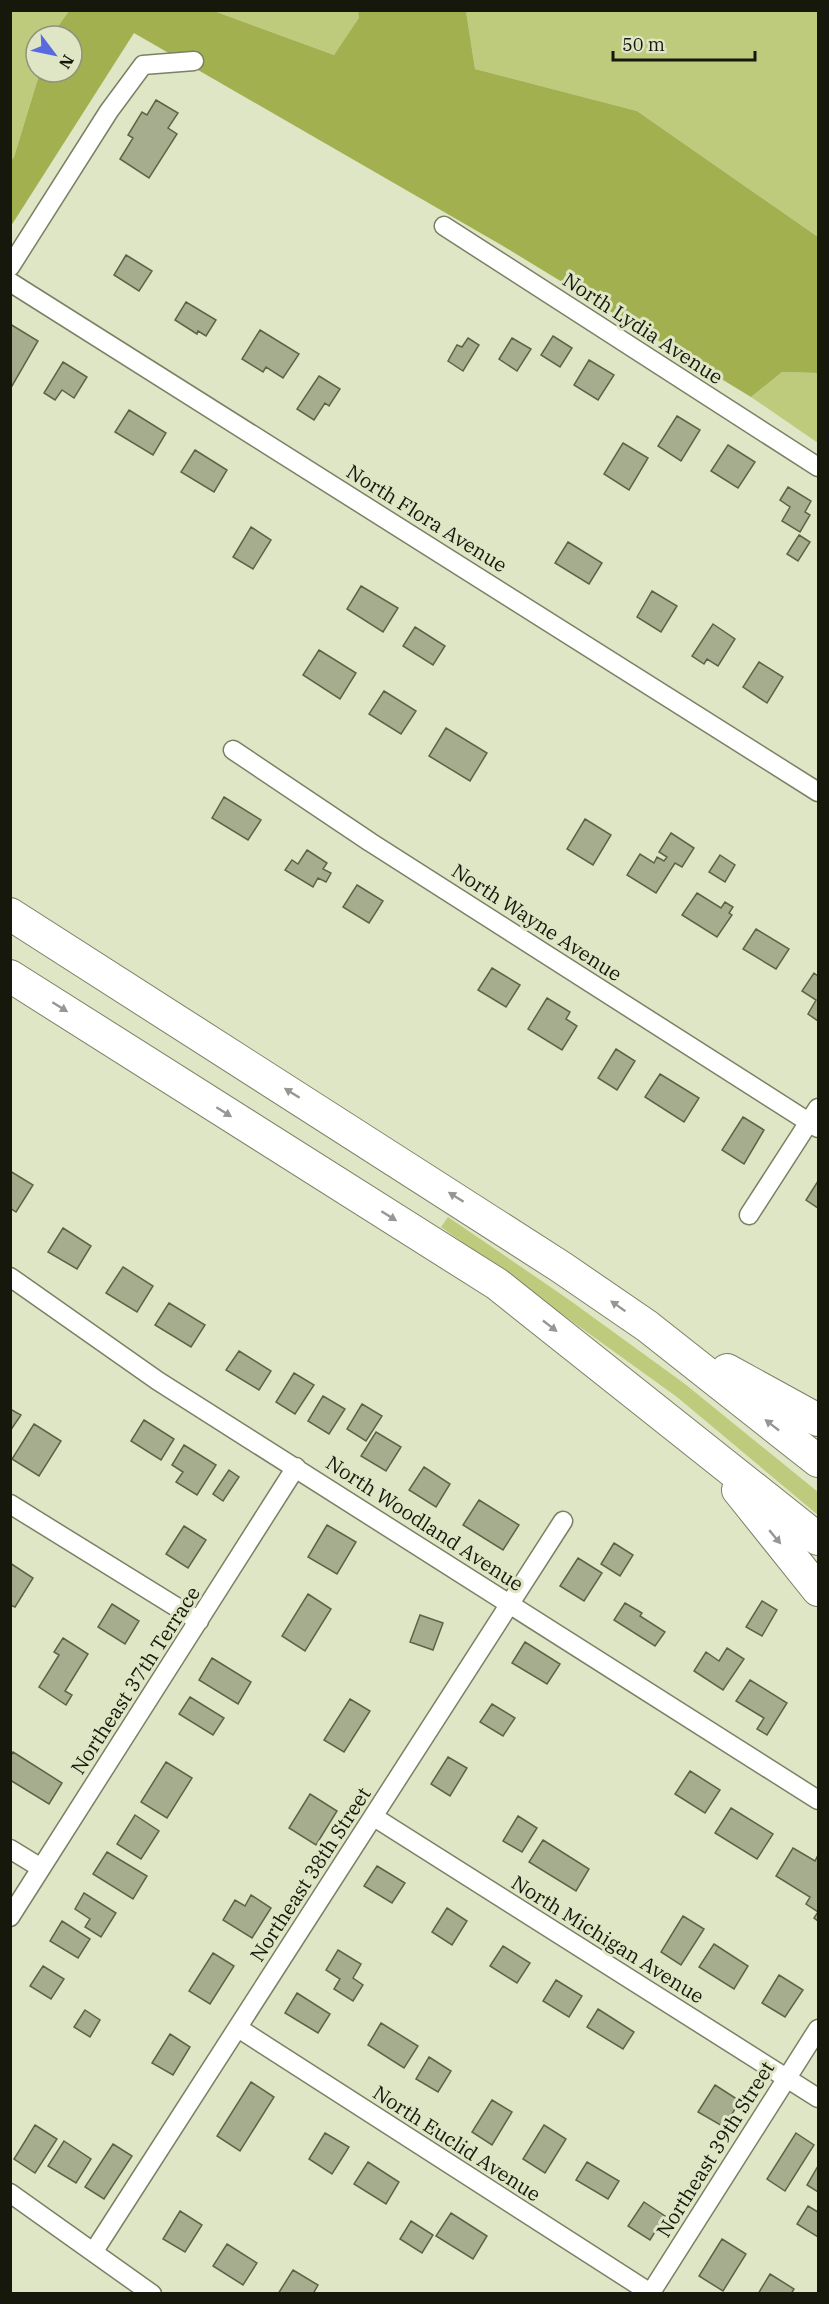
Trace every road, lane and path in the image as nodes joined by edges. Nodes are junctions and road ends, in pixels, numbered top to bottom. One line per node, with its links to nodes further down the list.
1 (194, 61): 3 (street)
2 (444, 226): 5 (street, North Lydia Avenue)
3 (10, 267)
4 (10, 282): 7 (street, North Flora Avenue)
5 (819, 467)
6 (233, 750): 10 (street, North Wayne Avenue)
7 (819, 792)
8 (10, 914): 13 (highway, one-way to 8)
9 (10, 976): 15 (highway, one-way to 15)
10 (815, 1120): 11 (street)
11 (749, 1215)
12 (10, 1277): 17 (street, North Woodland Avenue)
13 (647, 1326): 14 (highway); 16 (highway, one-way to 13)
14 (819, 1420)
15 (716, 1456): 20 (highway); 21 (highway, one-way to 21)
16 (819, 1461)
17 (296, 1467): 22 (street, North Woodland Avenue); 23 (street, Northeast 37th Terrace)
18 (10, 1504): 23 (street)
19 (563, 1521): 22 (street, Northeast 38th Street)
20 (819, 1539)
21 (819, 1590)
22 (511, 1605): 24 (street, North Woodland Avenue); 25 (street, Northeast 38th Street)
23 (199, 1621): 27 (street, Northeast 37th Terrace)
24 (819, 1800)
25 (374, 1816): 29 (street, Northeast 38th Street); 31 (street, North Michigan Avenue)
26 (10, 1850): 27 (street)
27 (41, 1868): 28 (street, Northeast 37th Terrace)
28 (10, 1917)
29 (238, 2028): 34 (street, Northeast 38th Street); 35 (street, North Euclid Avenue)
30 (819, 2030): 31 (street, Northeast 39th Street)
31 (786, 2079): 32 (street, North Michigan Avenue); 35 (street, Northeast 39th Street)
32 (819, 2098)
33 (10, 2193): 34 (street)
34 (94, 2250): 36 (street)
35 (651, 2293)
36 (152, 2294)

